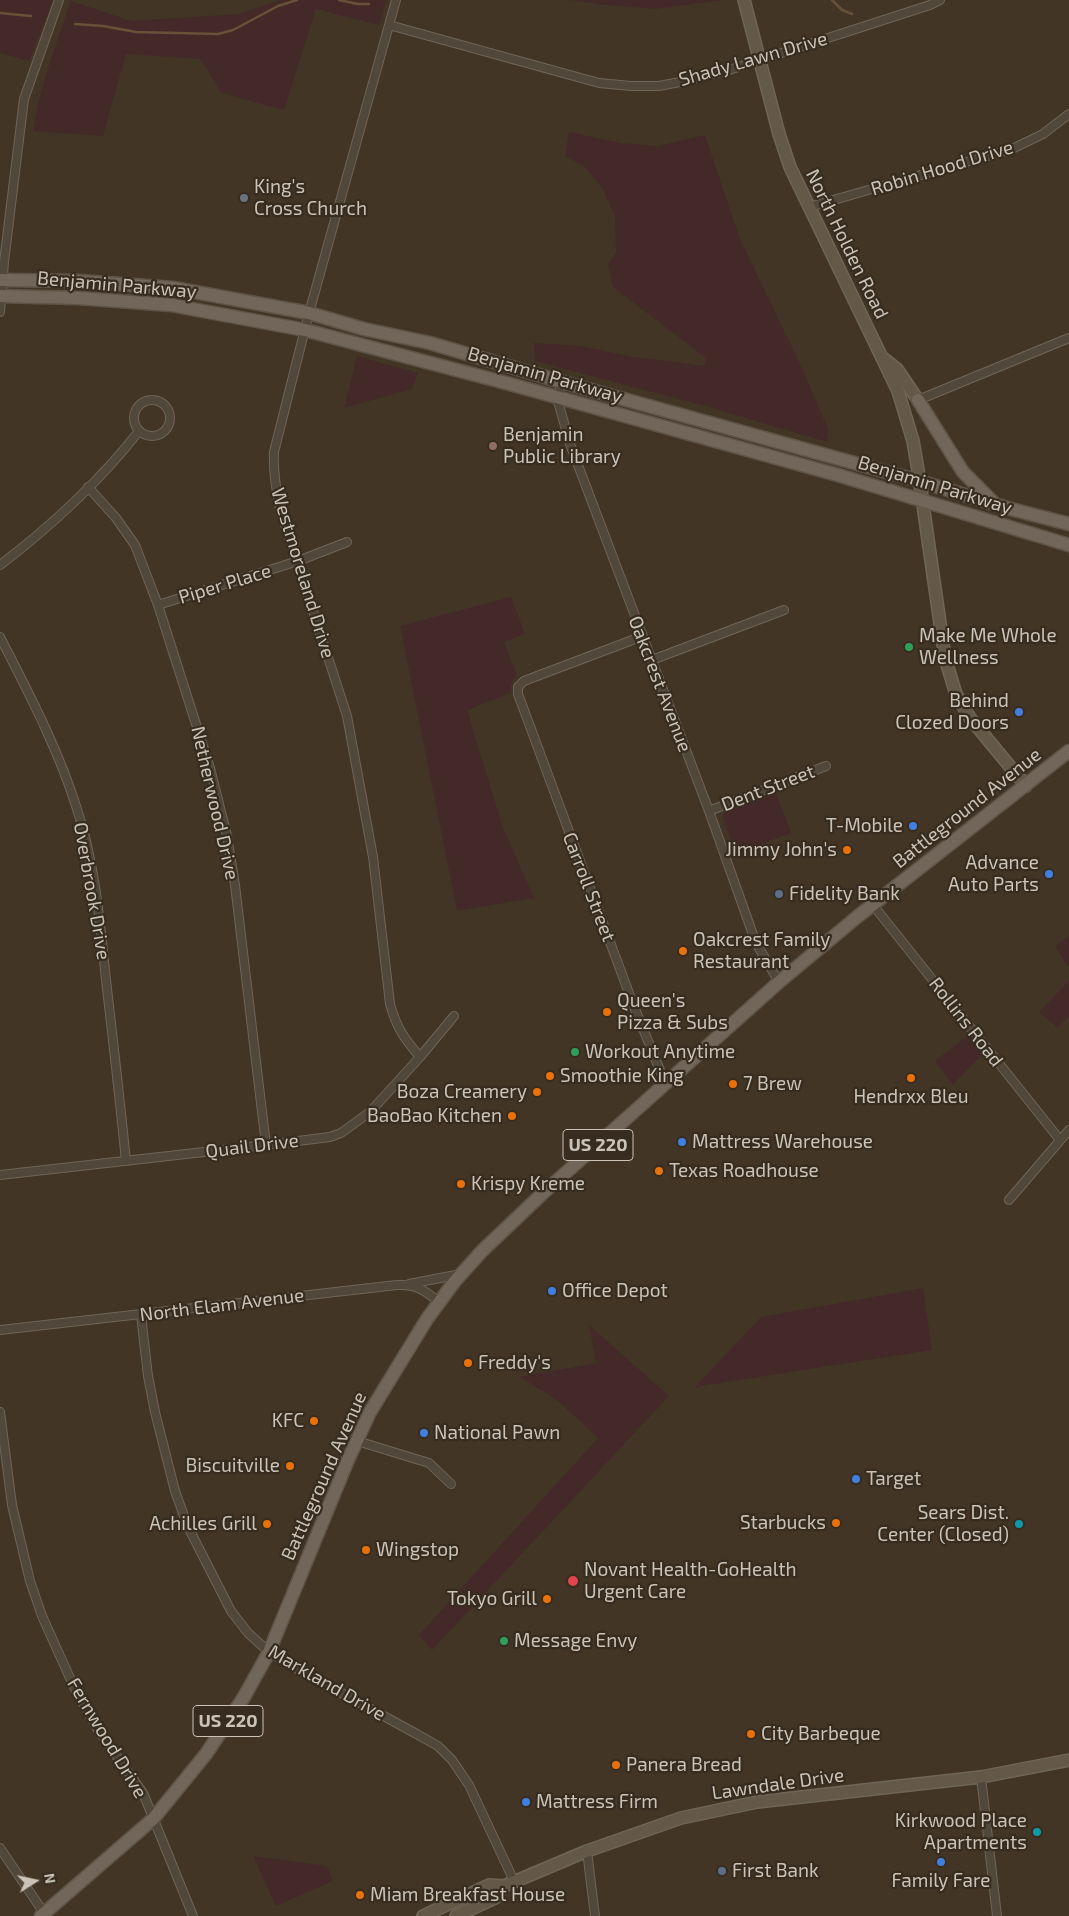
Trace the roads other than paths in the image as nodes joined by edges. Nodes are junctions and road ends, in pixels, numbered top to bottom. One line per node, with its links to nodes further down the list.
1 (59, 0): 9 (street)
2 (396, 0): 5 (street, Westmoreland Drive)
3 (744, 0): 6 (main road, North Holden Road)
4 (940, 0): 6 (street, Shady Lawn Drive)
5 (389, 25): 6 (street, Shady Lawn Drive); 12 (street, Westmoreland Drive)
6 (761, 60): 8 (main road, North Holden Road)
7 (1069, 114): 8 (street, Robin Hood Drive)
8 (809, 207): 15 (main road, North Holden Road)
9 (1, 280): 10 (street); 12 (main road, Benjamin Parkway)
10 (1, 296): 11 (street); 13 (main road, Benjamin Parkway)
11 (0, 312)
12 (309, 313): 13 (street, Westmoreland Drive); 16 (main road, Benjamin Parkway)
13 (305, 330): 17 (main road, Benjamin Parkway); 27 (street, Westmoreland Drive)
14 (1069, 338): 18 (street)
15 (882, 357): 18 (main road); 20 (main road, North Holden Road)
16 (562, 382): 17 (street); 20 (main road, Benjamin Parkway)
17 (557, 398): 22 (main road, Benjamin Parkway); 31 (street, Oakcrest Avenue)
18 (918, 400): 23 (main road)
19 (139, 431): 19 (street); 21 (street)
20 (919, 481): 22 (main road, North Holden Road); 23 (main road, Benjamin Parkway)
21 (88, 487): 28 (street); 29 (street, Netherwood Drive)
22 (922, 500): 26 (main road, Benjamin Parkway); 36 (main road, North Holden Road)
23 (996, 505): 24 (main road, Benjamin Parkway)
24 (1069, 524)
25 (347, 542): 27 (street, Piper Place)
26 (1069, 544)
27 (298, 561): 29 (street, Piper Place); 41 (street, Westmoreland Drive)
28 (0, 565)
29 (158, 605): 45 (street, Netherwood Drive)
30 (784, 610): 33 (street)
31 (642, 636): 33 (street, Oakcrest Avenue); 42 (street, Carroll Street)
32 (0, 637): 46 (street, Overbrook Drive)
33 (652, 660): 37 (street, Oakcrest Avenue)
34 (1069, 752): 36 (main road, Battleground Avenue / US 220)
35 (826, 766): 37 (street, Dent Street)
36 (1026, 786): 38 (main road, Battleground Avenue / US 220)
37 (709, 811): 39 (street, Oakcrest Avenue)
38 (873, 905): 39 (main road, Battleground Avenue / US 220); 44 (street, Rollins Road)
39 (779, 982): 42 (main road, Battleground Avenue / US 220)
40 (454, 1016): 41 (street, Quail Drive)
41 (420, 1057): 45 (street, Quail Drive)
42 (666, 1085): 49 (main road, Battleground Avenue / US 220)
43 (1069, 1130): 44 (street)
44 (1060, 1140): 48 (street)
45 (266, 1145): 46 (street, Quail Drive)
46 (126, 1161): 47 (street, Quail Drive)
47 (0, 1175)
48 (1009, 1200)
49 (461, 1274): 50 (street, North Elam Avenue); 51 (main road, Battleground Avenue / US 220)
50 (408, 1284): 51 (street); 52 (street, North Elam Avenue)
51 (439, 1302): 55 (main road, Battleground Avenue / US 220)
52 (141, 1316): 53 (street, North Elam Avenue); 57 (street, Markland Drive)
53 (0, 1330)
54 (0, 1412): 60 (street, Fernwood Drive)
55 (357, 1441): 56 (street); 57 (main road, Battleground Avenue / US 220)
56 (451, 1484)
57 (269, 1652): 60 (main road, Battleground Avenue / US 220); 63 (street, Markland Drive)
58 (1069, 1760): 59 (main road, Lawndale Drive)
59 (982, 1777): 62 (main road, Lawndale Drive); 69 (street)
60 (153, 1819): 64 (main road, Battleground Avenue / US 220); 65 (street, Fernwood Drive)
61 (0, 1848): 64 (street)
62 (587, 1851): 63 (main road, Lawndale Drive); 68 (street)
63 (509, 1883): 66 (main road, Lawndale Drive); 67 (main road, Lawndale Drive)
64 (43, 1915)
65 (193, 1916)
66 (423, 1916)
67 (456, 1916)
68 (595, 1916)
69 (997, 1916)

